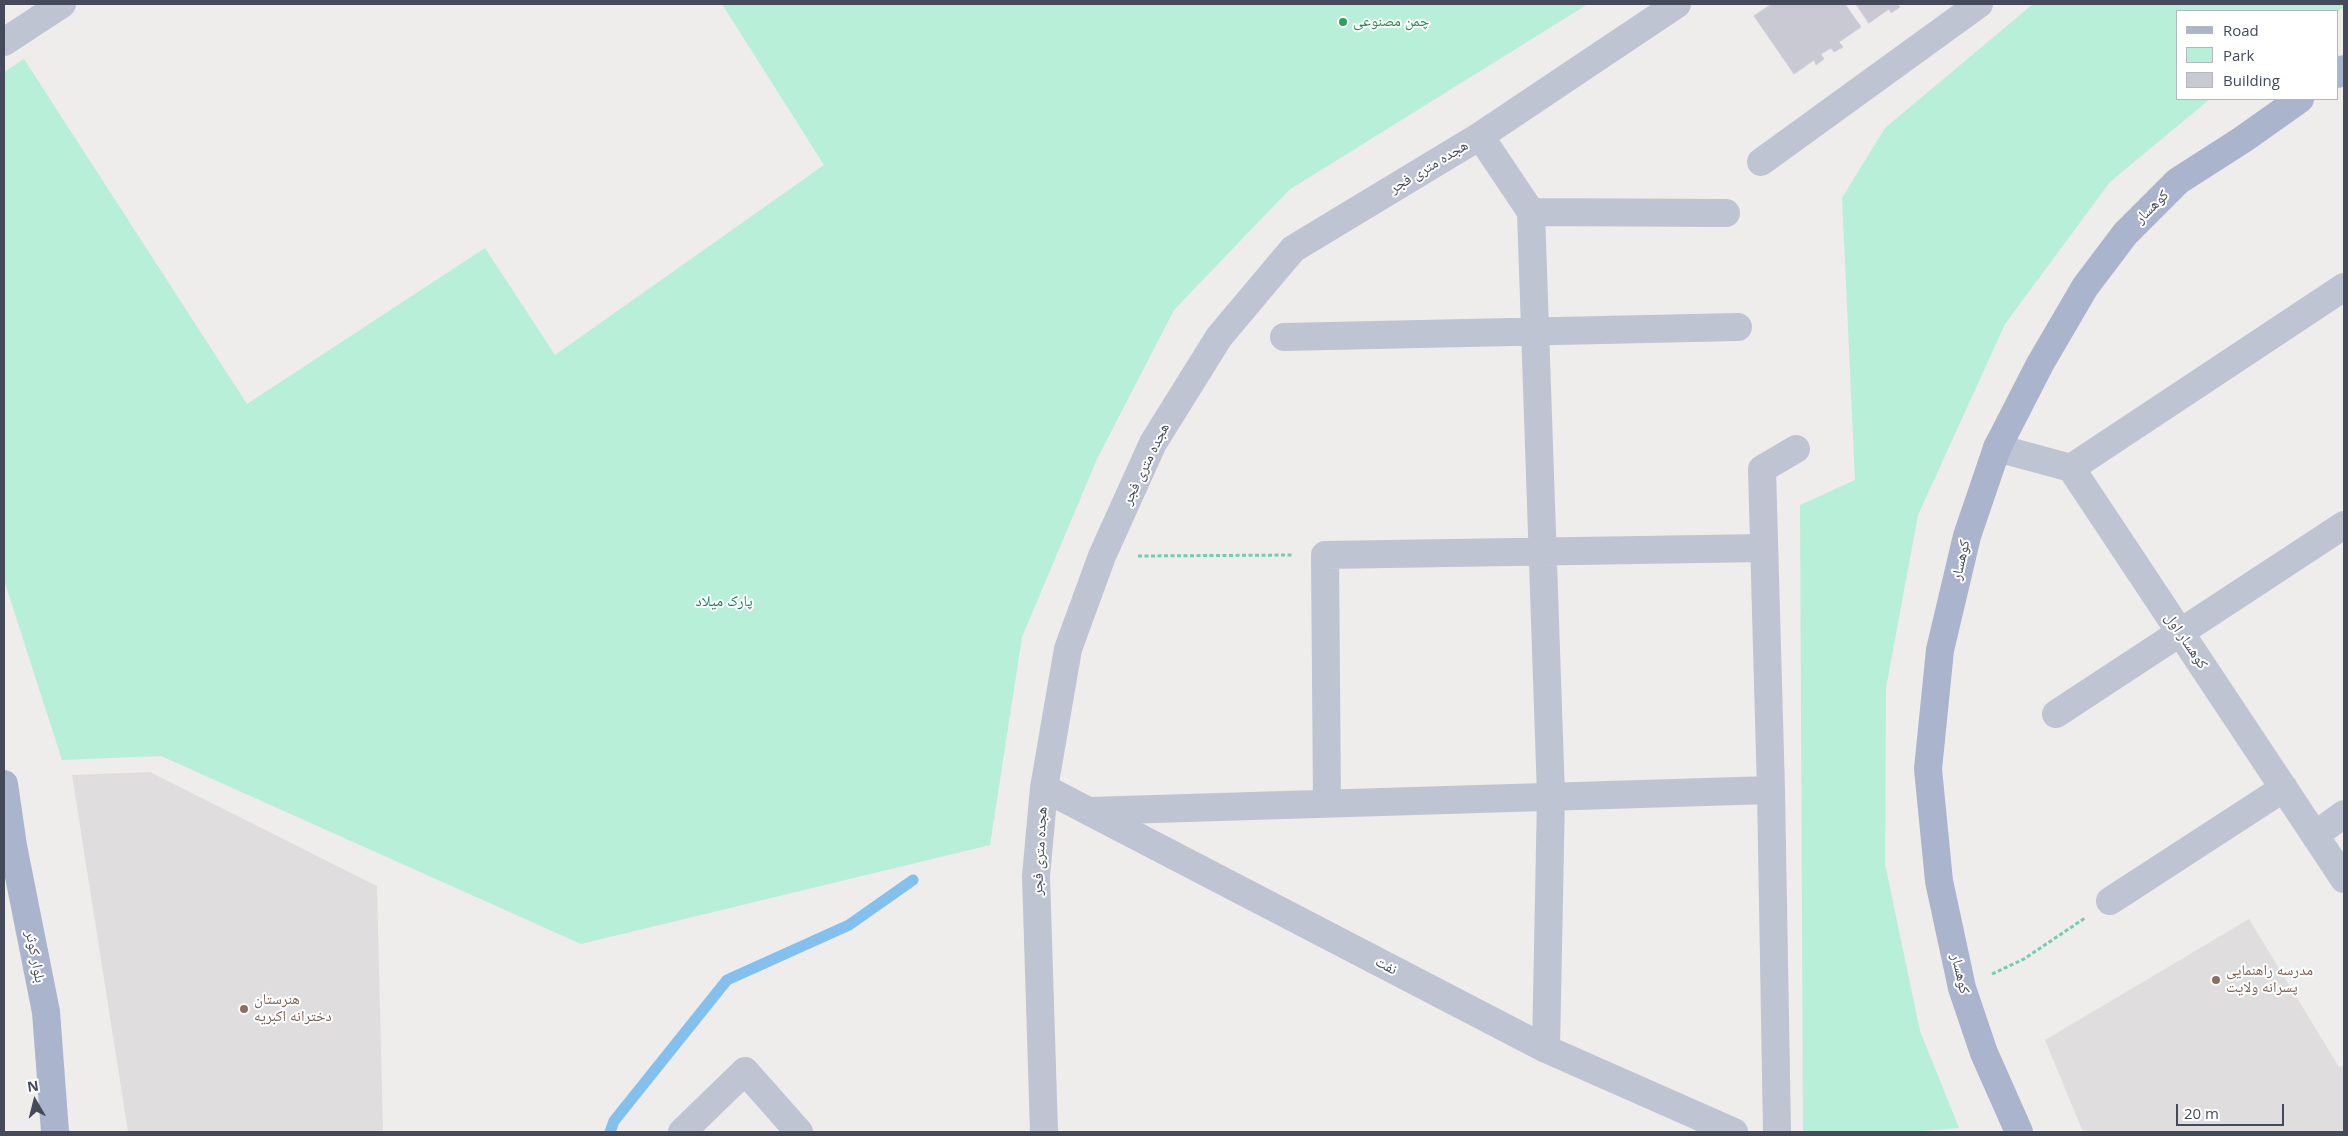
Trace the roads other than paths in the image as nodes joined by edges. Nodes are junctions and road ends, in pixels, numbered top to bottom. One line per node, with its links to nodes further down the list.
1 (62, 4): 4 (street)
2 (1676, 4): 6 (street, هجده متری فجر)
3 (1978, 4): 7 (street)
4 (4, 42)
5 (2299, 100): 14 (main road, کوهسار)
6 (1480, 136): 8 (street); 23 (street, هجده متری فجر)
7 (1761, 162)
8 (1531, 212): 9 (street); 12 (street)
9 (1726, 213)
10 (2344, 287): 16 (street)
11 (1738, 327): 12 (street)
12 (1536, 331): 13 (street); 19 (street)
13 (1284, 337)
14 (1997, 448): 16 (street); 40 (main road, کوهسار)
15 (1796, 449): 18 (street)
16 (2071, 468): 20 (street, کوهسار اول)
17 (2344, 525): 20 (street)
18 (1764, 548): 19 (street); 25 (street)
19 (1544, 552): 26 (street); 27 (street)
20 (2181, 633): 21 (street); 24 (street, کوهسار اول)
21 (2056, 714)
22 (4, 784): 34 (main road, بلوار کوثر)
23 (1044, 788): 28 (street, نفت); 37 (street, هجده متری فجر)
24 (2284, 788): 30 (street, کوهسار اول); 32 (street)
25 (1771, 790): 26 (street); 39 (street)
26 (1551, 796): 27 (street); 33 (street)
27 (1327, 803): 28 (street)
28 (1089, 811): 33 (street, نفت)
29 (2344, 814): 30 (street)
30 (2315, 835): 31 (street, کوهسار اول)
31 (2344, 879)
32 (2110, 901)
33 (1546, 1049): 38 (street, نفت)
34 (55, 1132)
35 (682, 1132): 36 (street)
36 (799, 1132)
37 (1044, 1132)
38 (1734, 1132)
39 (1777, 1132)
40 (2019, 1132)

